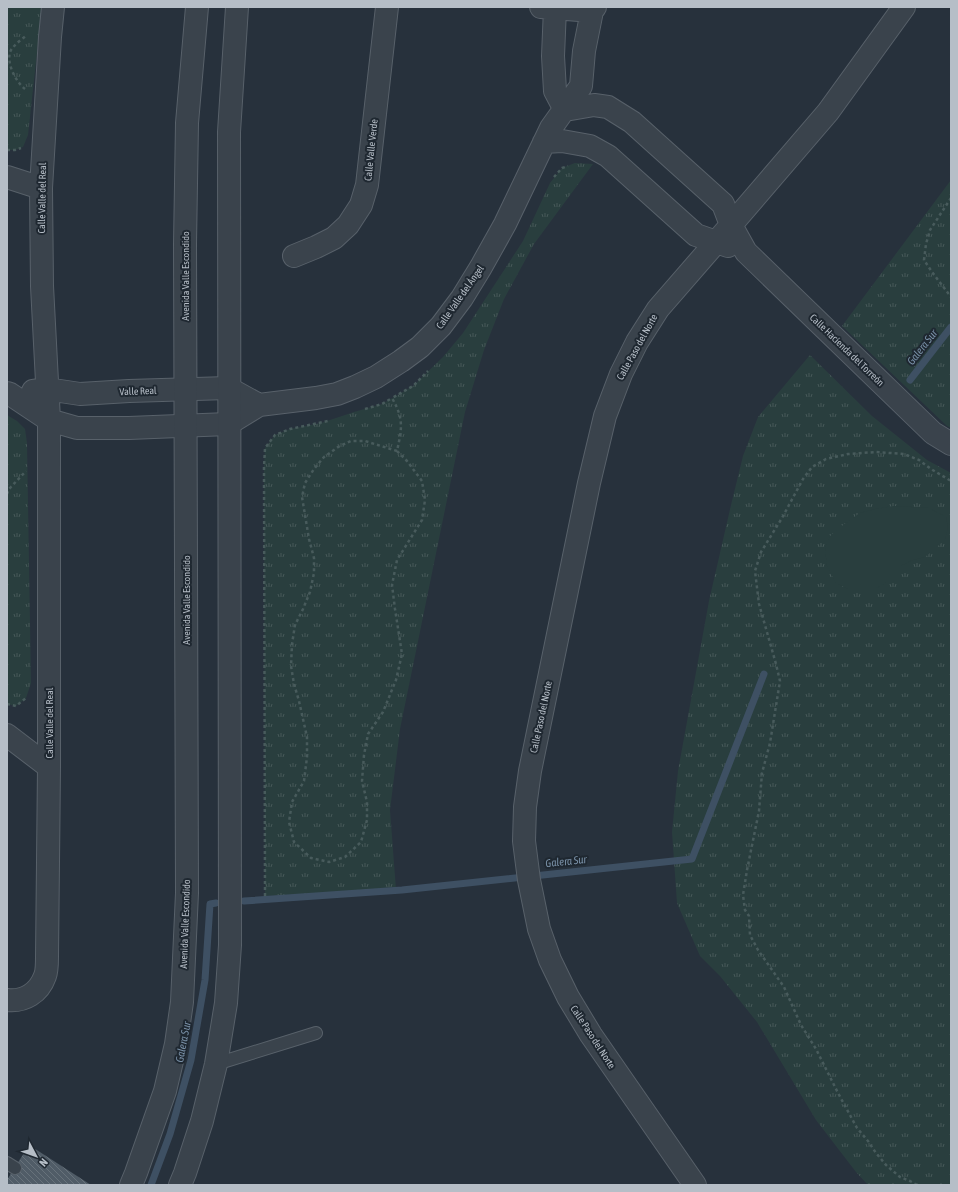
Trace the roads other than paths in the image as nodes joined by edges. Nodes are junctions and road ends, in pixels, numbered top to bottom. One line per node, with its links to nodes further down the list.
1 (53, 7): 11 (street, Calle Valle del Real)
2 (197, 7): 18 (street, Avenida Valle Escondido)
3 (238, 7): 16 (street)
4 (387, 7): 15 (street, Calle Valle Verde)
5 (548, 7): 7 (street); 8 (street)
6 (904, 7): 12 (street, Calle Paso del Norte)
7 (593, 9): 8 (street, Calle Valle del Ángel)
8 (565, 110): 9 (street, Calle Valle del Ángel); 12 (street, Calle Hacienda del Torreón)
9 (544, 142): 13 (street, Calle Hacienda del Torreón); 20 (street, Calle Valle del Ángel)
10 (7, 177): 11 (street)
11 (41, 188): 17 (street, Calle Valle del Real)
12 (731, 225): 13 (street, Calle Paso del Norte); 14 (street, Calle Hacienda del Torreón)
13 (716, 242): 14 (street, Calle Hacienda del Torreón); 32 (street, Calle Paso del Norte)
14 (746, 252): 24 (street, Calle Hacienda del Torreón)
15 (294, 256)
16 (228, 388): 18 (street, Valle Real); 20 (street); 22 (street)
17 (47, 389): 18 (street, Valle Real); 19 (street); 21 (street, Calle Valle del Real)
18 (185, 390): 23 (street, Avenida Valle Escondido)
19 (9, 394): 21 (street)
20 (259, 405): 22 (street, Calle Valle del Ángel)
21 (49, 420): 23 (street); 26 (street, Calle Valle del Real)
22 (228, 424): 23 (street, Calle Valle del Ángel); 29 (street)
23 (185, 426): 30 (street, Avenida Valle Escondido)
24 (951, 444)
25 (7, 735): 26 (street)
26 (49, 767): 27 (street, Calle Valle del Real)
27 (7, 1000)
28 (316, 1033): 29 (lane)
29 (216, 1064): 31 (street)
30 (130, 1185)
31 (180, 1185)
32 (695, 1185)

